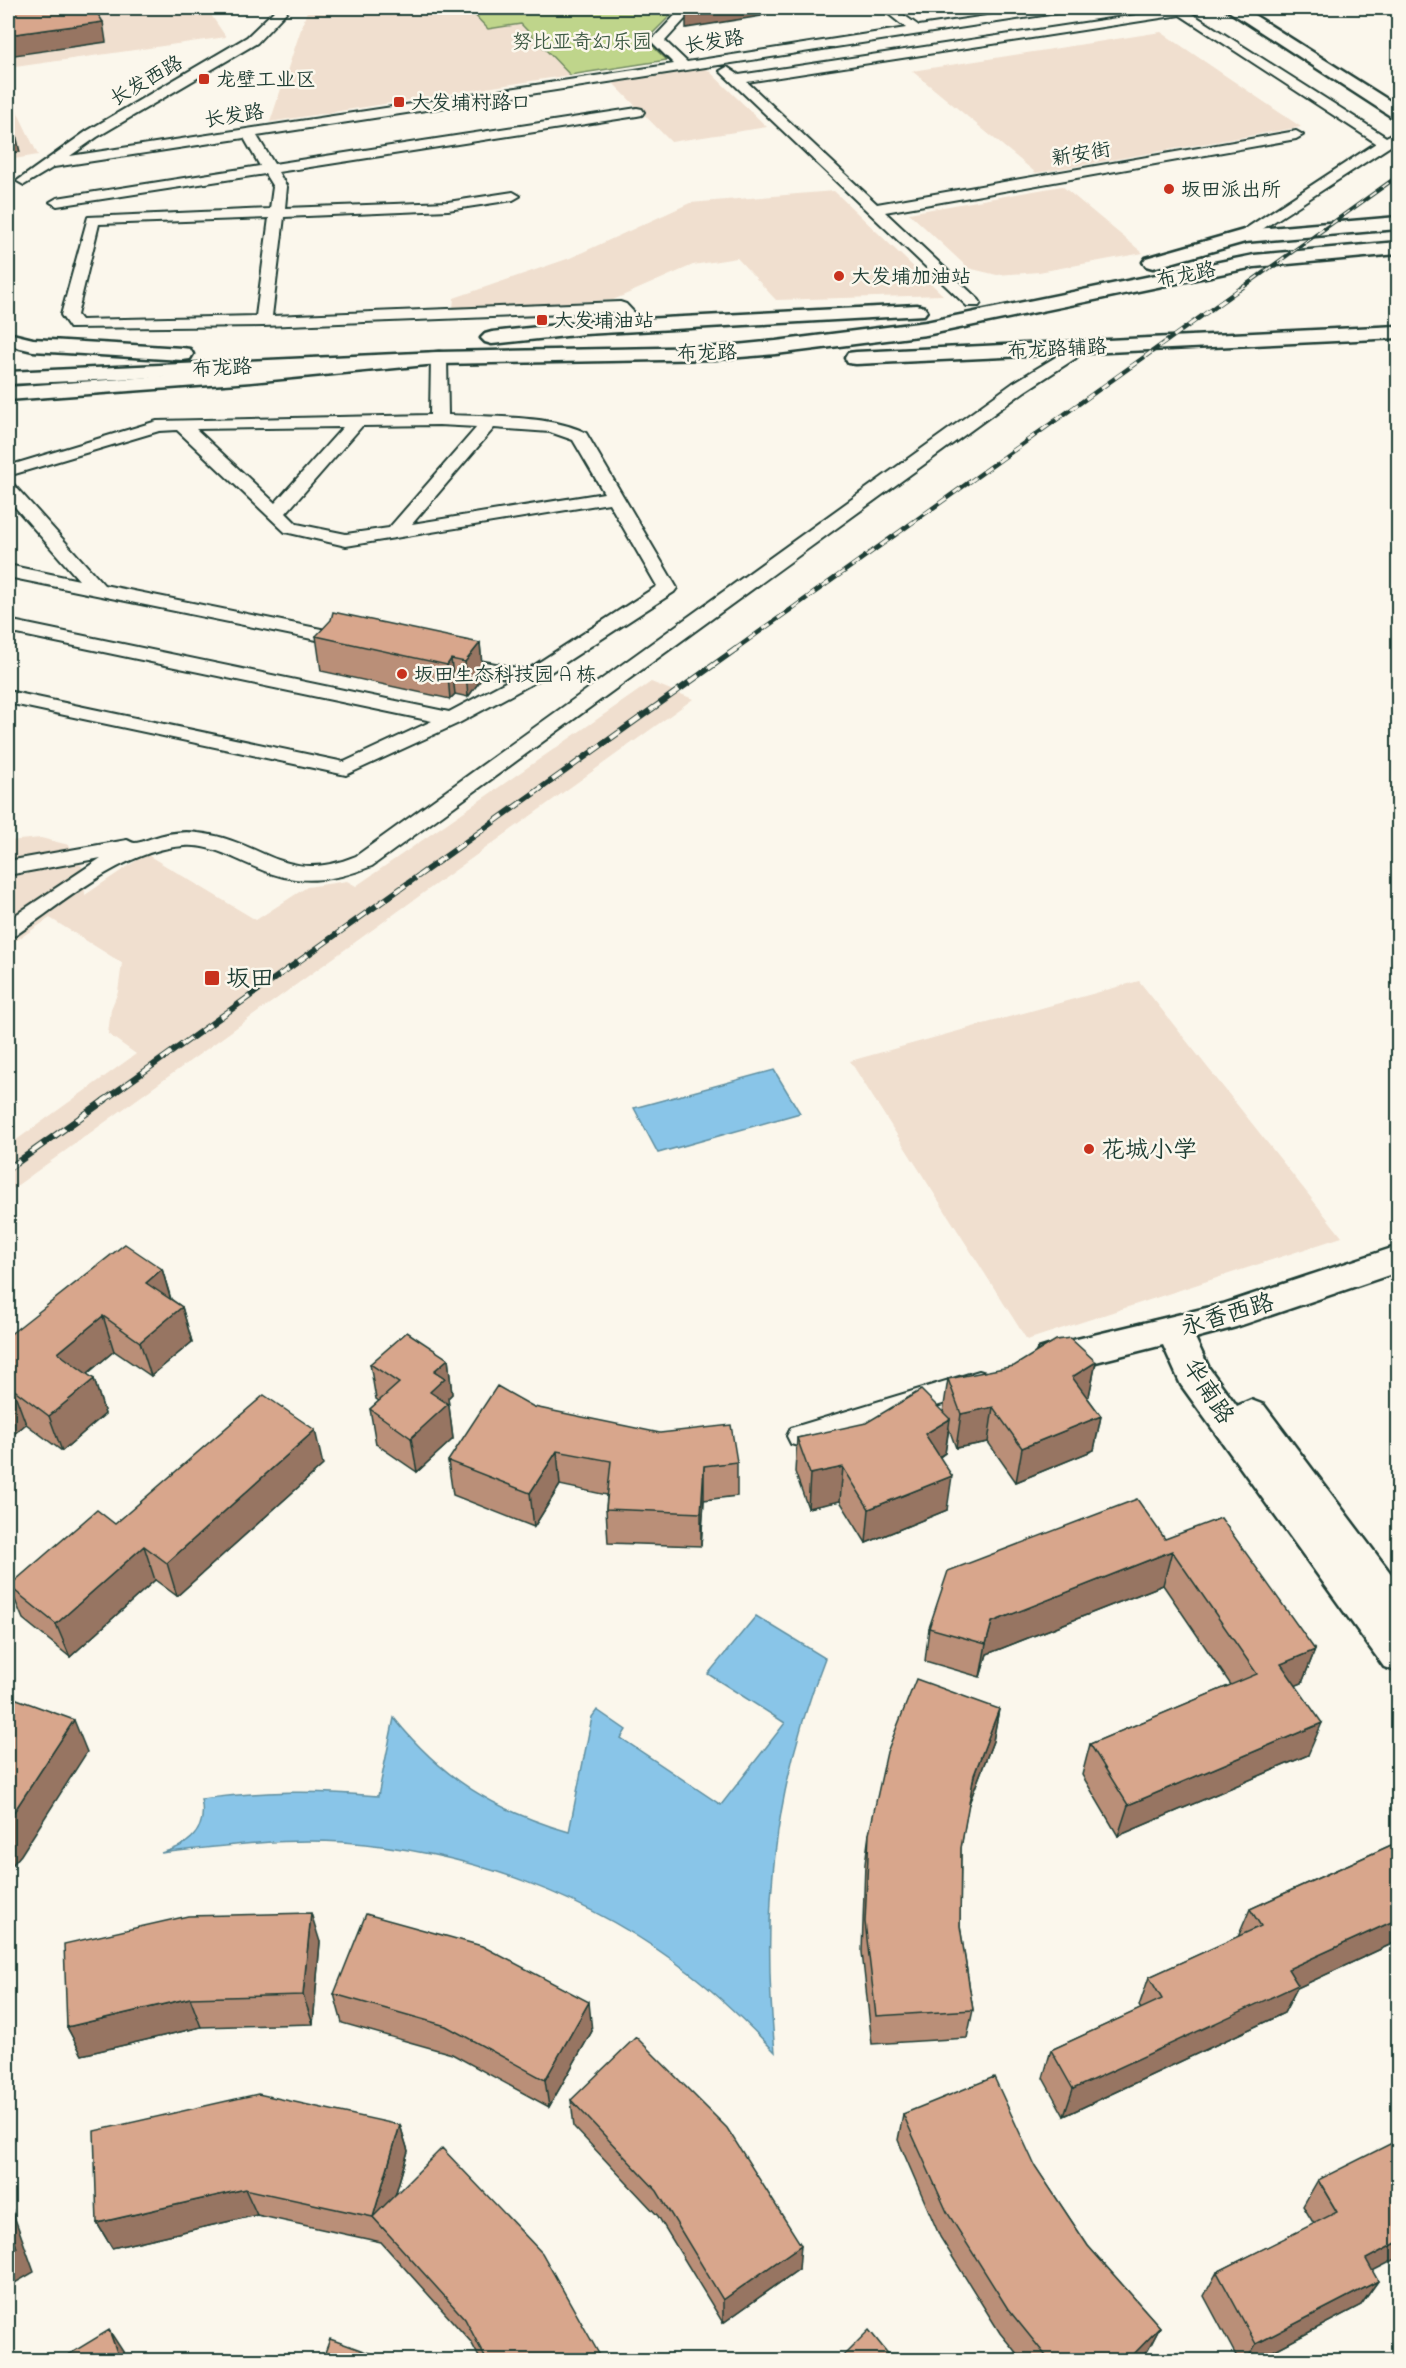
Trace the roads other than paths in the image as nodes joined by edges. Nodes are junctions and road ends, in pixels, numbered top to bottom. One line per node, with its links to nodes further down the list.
1 (284, 8): 18 (street, 长发西路)
2 (689, 8): 10 (street)
3 (887, 8): 8 (street)
4 (1063, 8): 7 (street, 长发路)
5 (1232, 8): 14 (main road)
6 (1252, 8): 12 (main road)
7 (1028, 10): 8 (street, 长发路)
8 (916, 30): 9 (street, 长发路)
9 (716, 61): 10 (street, 长发路); 11 (street)
10 (684, 66): 15 (street, 长发路)
11 (736, 80): 17 (street); 23 (street)
12 (1398, 98)
13 (637, 112): 19 (street)
14 (1398, 113)
15 (248, 133): 18 (street, 长发路); 19 (street)
16 (1296, 135): 23 (street, 新安街)
17 (1392, 139): 26 (street)
18 (51, 163): 20 (street, 长发西路)
19 (269, 168): 22 (street); 24 (street)
20 (24, 181)
21 (513, 196): 24 (street)
22 (57, 202)
23 (874, 209): 29 (street)
24 (276, 212): 31 (street); 31 (street)
25 (1395, 224): 26 (main road); 28 (main road, 布龙路)
26 (1244, 236): 28 (main road)
27 (1398, 248): 37 (main road, 布龙路)
28 (1125, 271): 29 (main road, 布龙路)
29 (973, 303): 30 (main road, 布龙路)
30 (940, 310): 32 (main road); 35 (main road, 布龙路)
31 (262, 321): 32 (street)
32 (638, 326): 35 (main road)
33 (1398, 332): 36 (main road, 布龙路辅路)
34 (8, 339): 38 (main road)
35 (455, 342): 38 (main road, 布龙路)
36 (1074, 347): 37 (main road, 布龙路辅路); 60 (street)
37 (716, 352): 39 (main road, 布龙路)
38 (182, 354): 40 (main road, 布龙路)
39 (439, 358): 41 (main road, 布龙路); 42 (main road); 43 (street)
40 (8, 362)
41 (8, 378)
42 (8, 394)
43 (439, 420): 44 (street); 45 (street)
44 (357, 421): 46 (street); 50 (street)
45 (490, 422): 49 (street); 51 (street)
46 (181, 424): 47 (street); 50 (street)
47 (8, 471)
48 (8, 489): 53 (street)
49 (615, 497): 51 (street); 57 (street)
50 (275, 513): 51 (street)
51 (395, 532)
52 (8, 571): 53 (street)
53 (98, 590): 55 (street)
54 (8, 626): 59 (street)
55 (367, 644)
56 (425, 656): 57 (street)
57 (530, 677): 59 (street)
58 (8, 697): 59 (street)
59 (452, 719)
60 (157, 842): 61 (street); 62 (street)
61 (8, 868)
62 (8, 930)
63 (1398, 1259): 64 (main road, 永香西路)
64 (1174, 1329): 65 (main road, 永香西路); 67 (main road, 华南路); 68 (main road, 华南路)
65 (1029, 1366): 66 (street)
66 (801, 1436)
67 (1398, 1612)
68 (1398, 1655)

